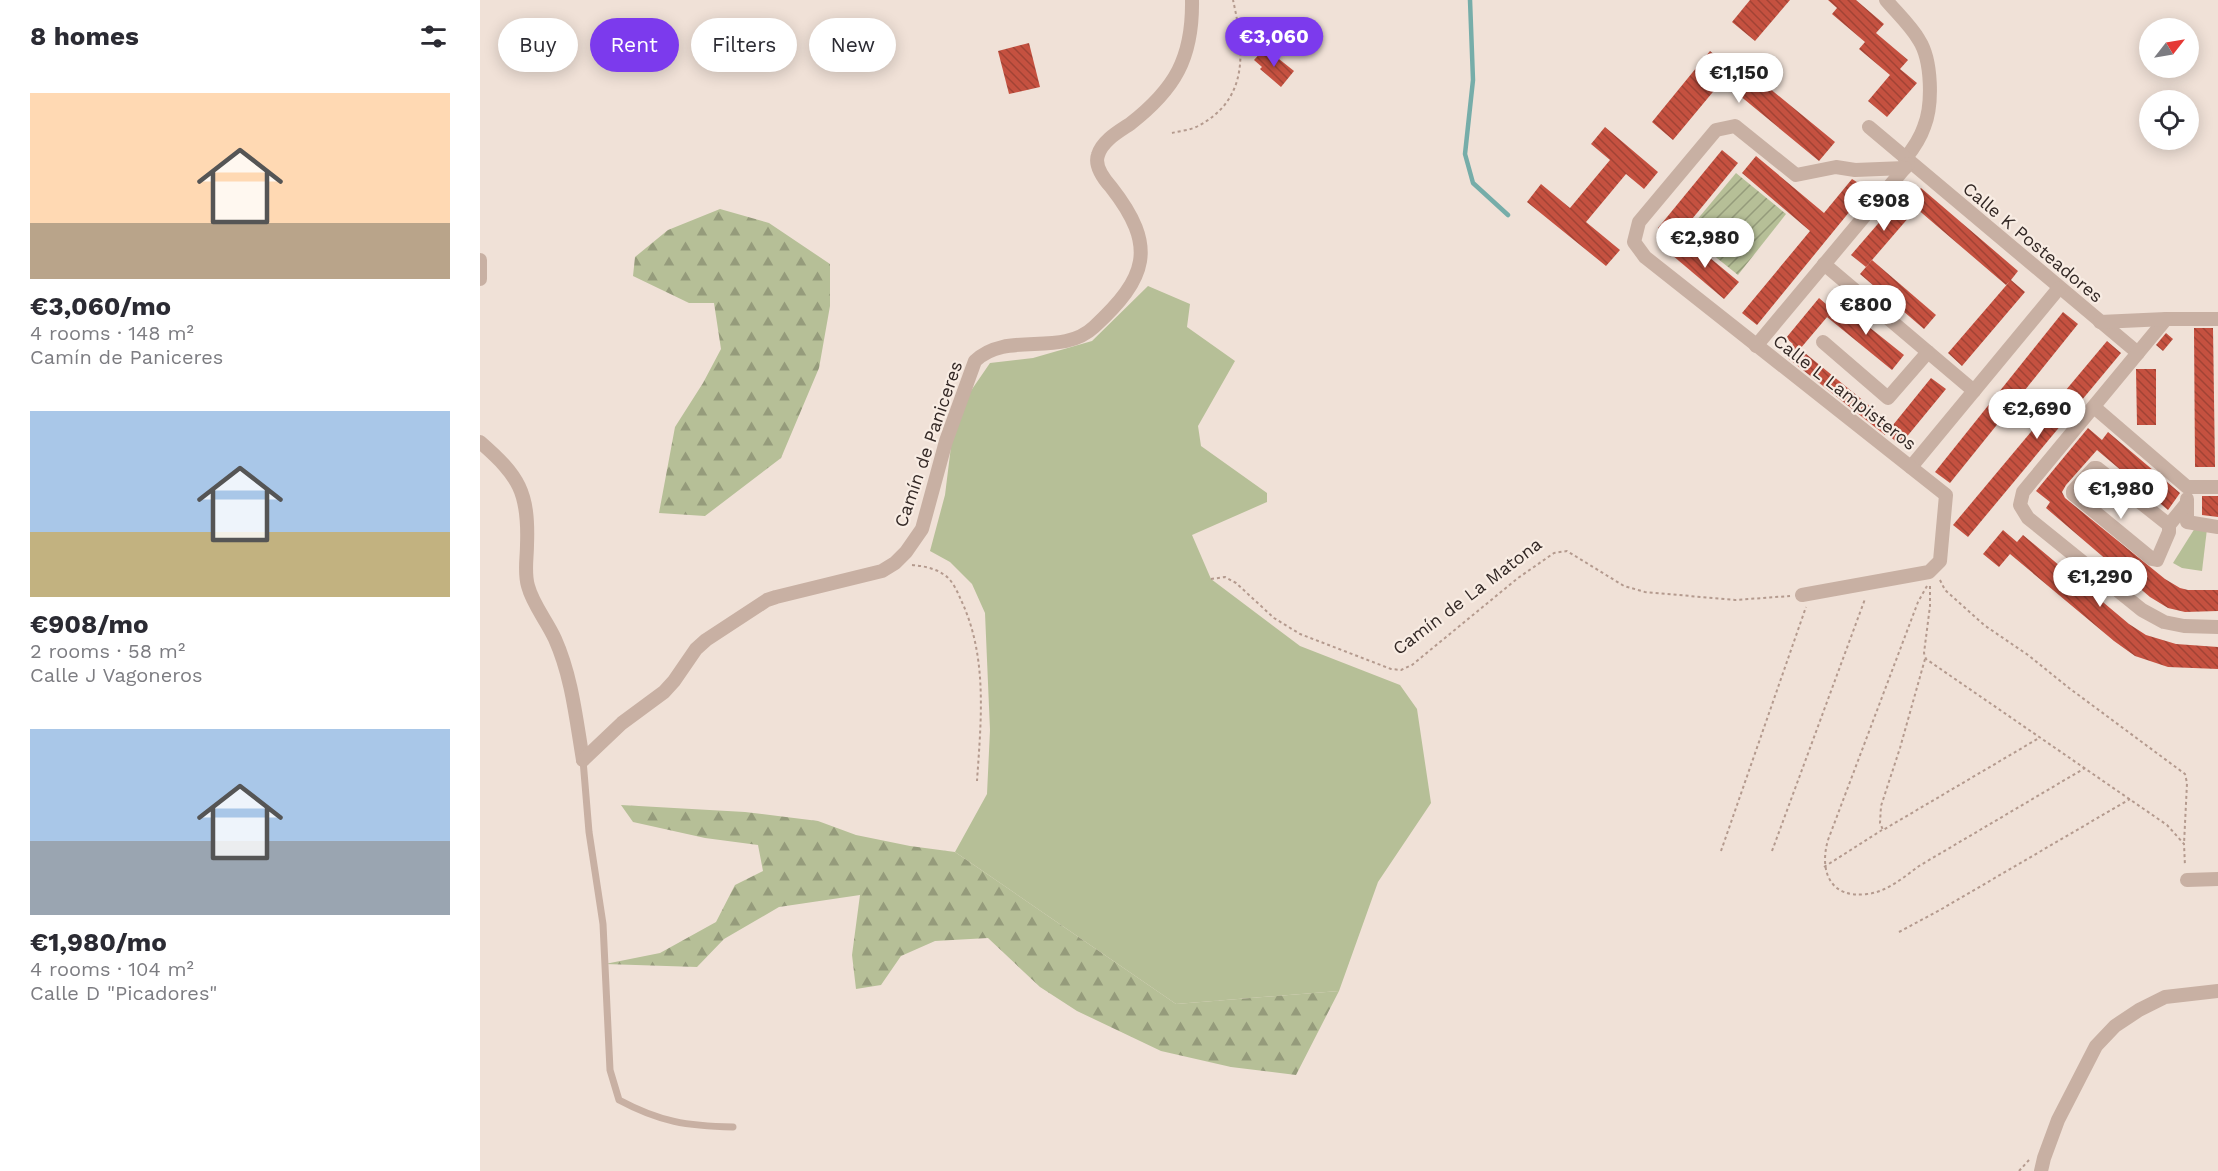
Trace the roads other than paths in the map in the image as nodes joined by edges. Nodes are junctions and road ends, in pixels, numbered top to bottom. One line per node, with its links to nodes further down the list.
1 (1192, 0): 27 (street, Camín de Paniceres)
2 (1886, 0): 4 (street)
3 (1869, 127): 4 (street, Calle K Posteadores)
4 (1906, 163): 6 (street); 8 (street, Calle K Posteadores); 13 (street, Calle L Lampisteros)
5 (480, 260): 7 (street)
6 (1824, 264): 13 (street); 14 (street)
7 (480, 279)
8 (2059, 288): 11 (street, Calle K Posteadores); 16 (street)
9 (2166, 319): 10 (street); 11 (street); 15 (street)
10 (2218, 319)
11 (2100, 322): 15 (street, Calle K Posteadores)
12 (1823, 342): 14 (street)
13 (1756, 346): 19 (street, Calle L Lampisteros)
14 (1928, 352): 16 (street)
15 (2138, 353): 17 (street)
16 (1974, 391): 19 (street)
17 (2094, 406): 20 (street); 26 (street)
18 (480, 442): 27 (street)
19 (1911, 467): 25 (street, Calle L Lampisteros)
20 (2187, 487): 21 (street); 22 (street)
21 (2218, 487)
22 (2187, 503): 23 (street); 24 (street)
23 (2169, 525): 23 (street)
24 (2218, 527)
25 (1806, 594)
26 (2218, 627)
27 (583, 760): 31 (lane)
28 (2218, 879): 29 (street)
29 (2187, 880)
30 (2218, 991): 32 (street)
31 (733, 1127)
32 (2041, 1171)

